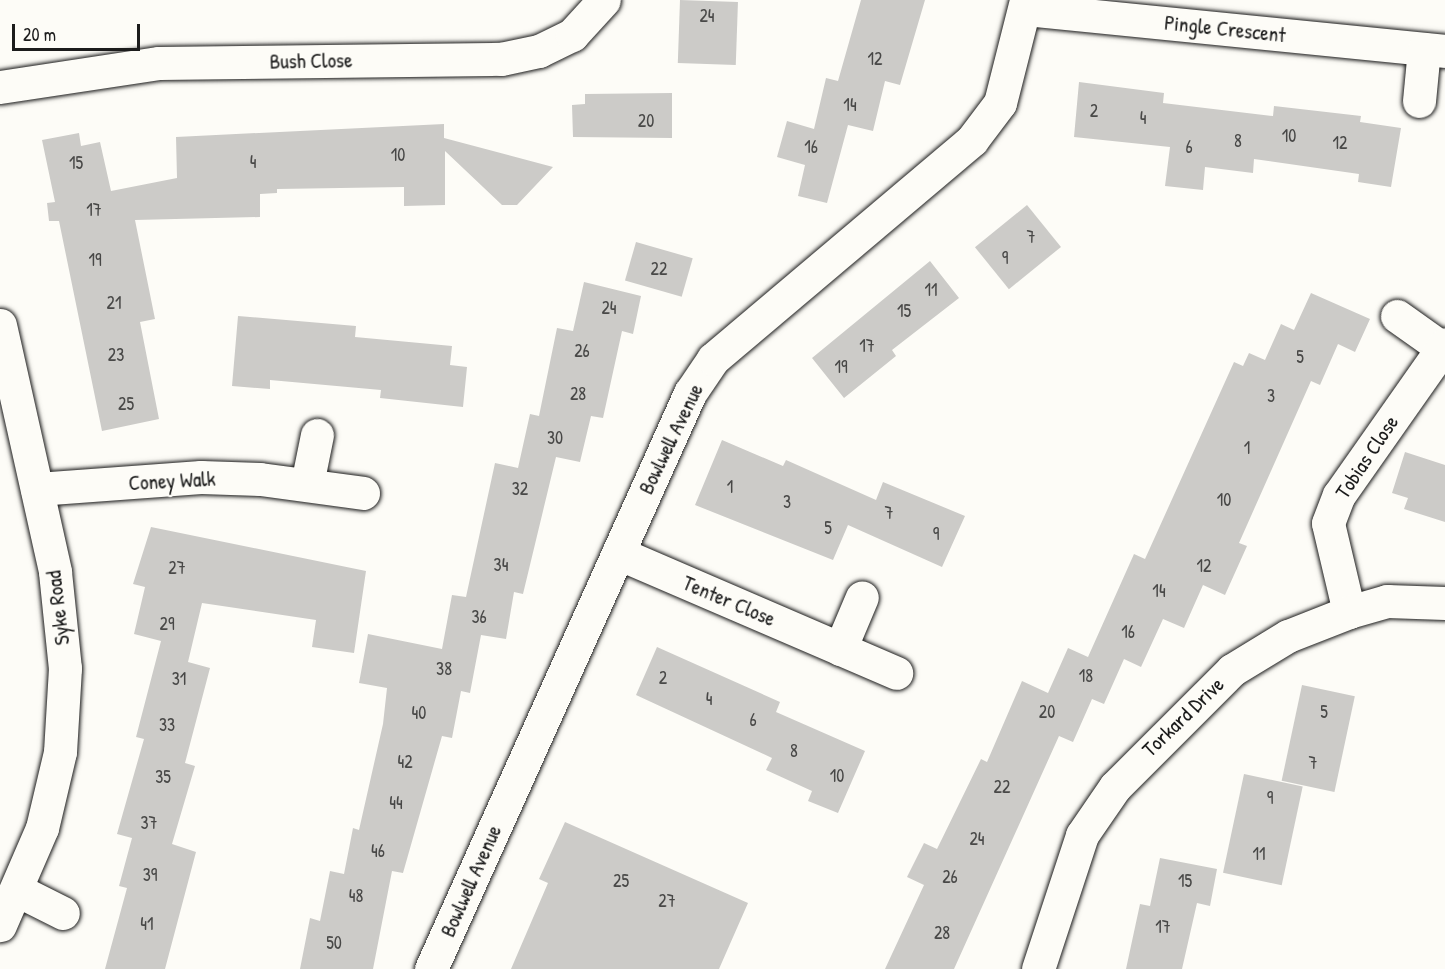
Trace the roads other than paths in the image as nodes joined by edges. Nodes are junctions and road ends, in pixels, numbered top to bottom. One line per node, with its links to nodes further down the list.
1 (604, 0): 4 (street, Bush Close)
2 (1026, 5): 3 (street, Pingle Crescent); 13 (street, Bowlwell Avenue)
3 (1435, 50): 5 (street, Pingle Crescent)
4 (0, 87)
5 (1419, 101)
6 (1397, 316): 8 (street, Tobias Close)
7 (0, 325): 11 (street, Syke Road)
8 (1443, 346): 16 (street, Tobias Close)
9 (317, 435): 10 (street)
10 (307, 484): 11 (street, Coney Walk); 12 (street, Coney Walk)
11 (37, 489): 19 (street, Syke Road)
12 (363, 493)
13 (618, 553): 17 (street, Tenter Close); 22 (street, Bowlwell Avenue)
14 (862, 597): 17 (street)
15 (1445, 603): 16 (street, Torkard Drive)
16 (1349, 612): 23 (street, Torkard Drive)
17 (840, 649): 18 (street, Tenter Close)
18 (896, 674)
19 (19, 891): 20 (street); 21 (street, Syke Road)
20 (63, 913)
21 (0, 925)
22 (431, 969)
23 (1038, 969)

